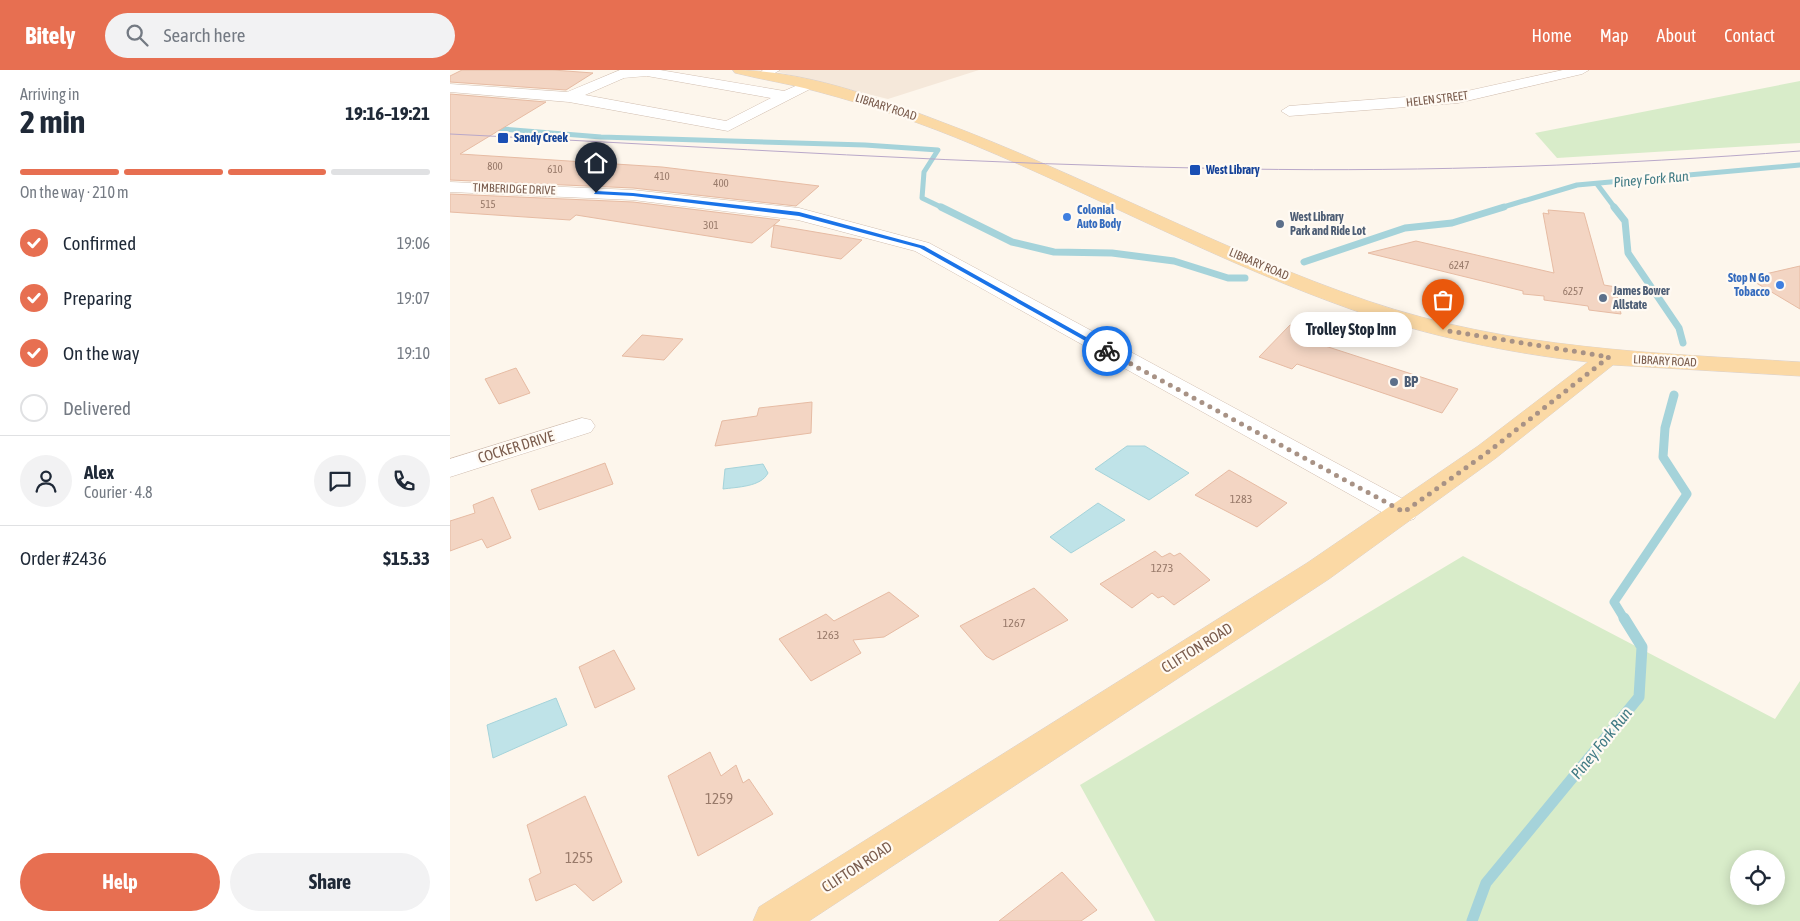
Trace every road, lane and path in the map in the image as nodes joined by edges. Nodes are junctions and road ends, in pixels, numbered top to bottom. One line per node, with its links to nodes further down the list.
1 (740, 70): 3 (main road, LIBRARY ROAD)
2 (1582, 70): 8 (street, HELEN STREET)
3 (769, 72): 4 (main road, LIBRARY ROAD)
4 (807, 85): 7 (street); 10 (main road, LIBRARY ROAD)
5 (450, 88): 6 (street)
6 (569, 96): 7 (street); 7 (street)
7 (786, 96)
8 (1289, 111)
9 (450, 187): 14 (street, TIMBERIDGE DRIVE)
10 (1609, 357): 11 (main road, LIBRARY ROAD); 14 (main road, CLIFTON ROAD)
11 (1800, 369)
12 (582, 426): 13 (street, COCKER DRIVE)
13 (450, 468)
14 (1404, 512): 15 (main road, CLIFTON ROAD)
15 (773, 921)

